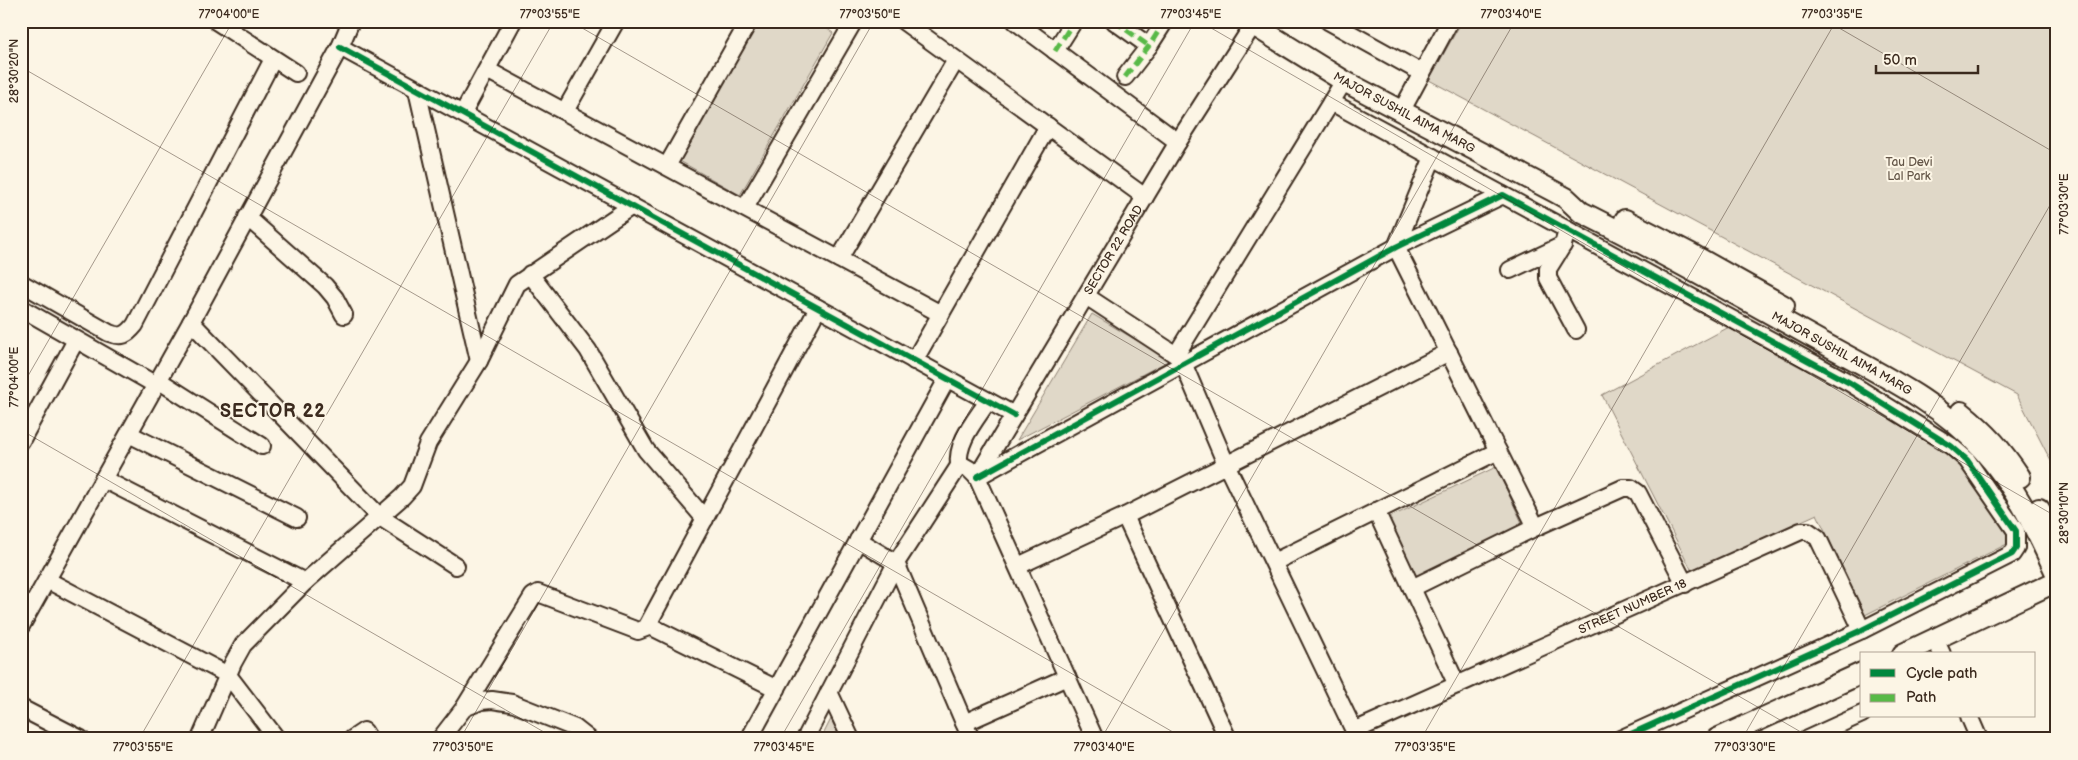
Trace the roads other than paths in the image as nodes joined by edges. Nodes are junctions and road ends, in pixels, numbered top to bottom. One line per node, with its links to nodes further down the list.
1 (216, 21): 18 (street)
2 (351, 21): 16 (street)
3 (513, 21): 20 (street)
4 (616, 21): 27 (street)
5 (749, 21): 33 (street)
6 (854, 21): 38 (street)
7 (903, 21): 19 (street)
8 (1015, 21): 17 (street)
9 (1074, 21): 17 (street)
10 (1114, 21): 15 (street)
11 (1165, 21): 15 (street)
12 (1328, 21): 22 (street)
13 (1450, 21): 22 (street)
14 (1250, 23): 24 (street, MAJOR SUSHIL AIMA MARG); 31 (street, SECTOR 22 ROAD)
15 (1149, 46): 23 (street)
16 (340, 47): 25 (street); 39 (street)
17 (1055, 51): 31 (street)
18 (273, 59): 21 (street); 45 (street)
19 (956, 60): 30 (street); 42 (street)
20 (487, 70): 27 (street); 29 (street)
21 (296, 73)
22 (1422, 73): 28 (street)
23 (1125, 77)
24 (1344, 81): 26 (street); 28 (street, MAJOR SUSHIL AIMA MARG)
25 (417, 90): 29 (street); 56 (street)
26 (1331, 102): 32 (street); 55 (street)
27 (564, 111): 33 (street)
28 (1401, 112): 36 (street, MAJOR SUSHIL AIMA MARG)
29 (463, 113): 37 (street)
30 (1048, 126): 35 (street); 49 (street)
31 (1178, 142): 35 (street, SECTOR 22 ROAD)
32 (1433, 156): 34 (street); 41 (street)
33 (667, 166): 38 (street)
34 (1503, 196): 40 (street); 41 (street)
35 (1145, 197): 46 (street, SECTOR 22 ROAD)
36 (1566, 198): 76 (street, MAJOR SUSHIL AIMA MARG); 82 (street, MAJOR SUSHIL AIMA MARG)
37 (632, 206): 44 (street); 48 (street)
38 (745, 208): 42 (street)
39 (247, 217): 50 (street); 51 (street)
40 (1565, 238): 43 (street); 52 (street); 90 (street)
41 (1396, 247): 54 (street); 55 (street)
42 (839, 259): 49 (street)
43 (1510, 270)
44 (530, 274): 56 (street); 74 (street)
45 (21, 283)
46 (1086, 296): 55 (street); 61 (street, SECTOR 22 ROAD)
47 (21, 308): 53 (street)
48 (818, 308): 57 (street); 74 (street)
49 (941, 314): 57 (street)
50 (344, 315)
51 (190, 322): 59 (street); 72 (street)
52 (1576, 330)
53 (76, 340): 59 (street); 63 (street)
54 (1449, 352): 65 (street); 66 (street)
55 (1180, 359): 66 (street); 68 (street)
56 (479, 361): 72 (street)
57 (914, 361): 58 (street)
58 (947, 379): 60 (street); 77 (street)
59 (157, 383): 62 (street); 64 (street)
60 (988, 401): 61 (street); 67 (street)
61 (1014, 415): 68 (street, SECTOR 22 ROAD)
62 (129, 434): 69 (street); 73 (street)
63 (21, 441)
64 (262, 446)
65 (1498, 451): 70 (street); 75 (street)
66 (1226, 464): 71 (street); 78 (street)
67 (959, 466): 68 (street); 79 (street)
68 (977, 477): 81 (street)
69 (103, 479): 83 (street); 84 (street)
70 (1376, 511): 78 (street); 87 (street)
71 (1125, 516): 81 (street); 118 (street)
72 (380, 517): 80 (street); 84 (street)
73 (297, 518)
74 (705, 519): 88 (street)
75 (1536, 527): 86 (street); 87 (street)
76 (2057, 539)
77 (858, 540): 79 (street); 97 (street)
78 (1274, 562): 105 (street)
79 (896, 564): 98 (street); 103 (street)
80 (456, 566)
81 (1018, 566): 95 (street)
82 (2057, 575)
83 (47, 580): 89 (street); 94 (street)
84 (305, 582): 94 (street)
85 (2057, 582): 91 (street)
86 (1685, 584): 90 (street, STREET NUMBER 18); 96 (street, STREET NUMBER 18)
87 (1412, 588): 96 (street)
88 (648, 625): 97 (street); 100 (street)
89 (21, 626)
90 (1862, 630): 119 (street)
91 (1939, 646): 92 (street)
92 (1912, 652)
93 (1860, 674): 120 (street)
94 (228, 675): 107 (street); 108 (street)
95 (1068, 677): 103 (street); 117 (street)
96 (1457, 685): 105 (street, STREET NUMBER 18)
97 (777, 689): 113 (street)
98 (829, 692): 114 (street); 115 (street)
99 (21, 708): 106 (street)
100 (464, 708): 104 (street); 111 (street)
101 (1860, 715): 121 (street)
102 (1971, 718): 122 (street)
103 (964, 723): 116 (street)
104 (566, 733): 112 (street)
105 (1356, 735)
106 (81, 739)
107 (200, 739)
108 (277, 739)
109 (352, 739): 110 (street)
110 (369, 739)
111 (440, 739)
112 (589, 739)
113 (749, 739)
114 (804, 739)
115 (851, 739)
116 (971, 739)
117 (1095, 739)
118 (1228, 739)
119 (1620, 739)
120 (1717, 739)
121 (1806, 739)
122 (1979, 739)

